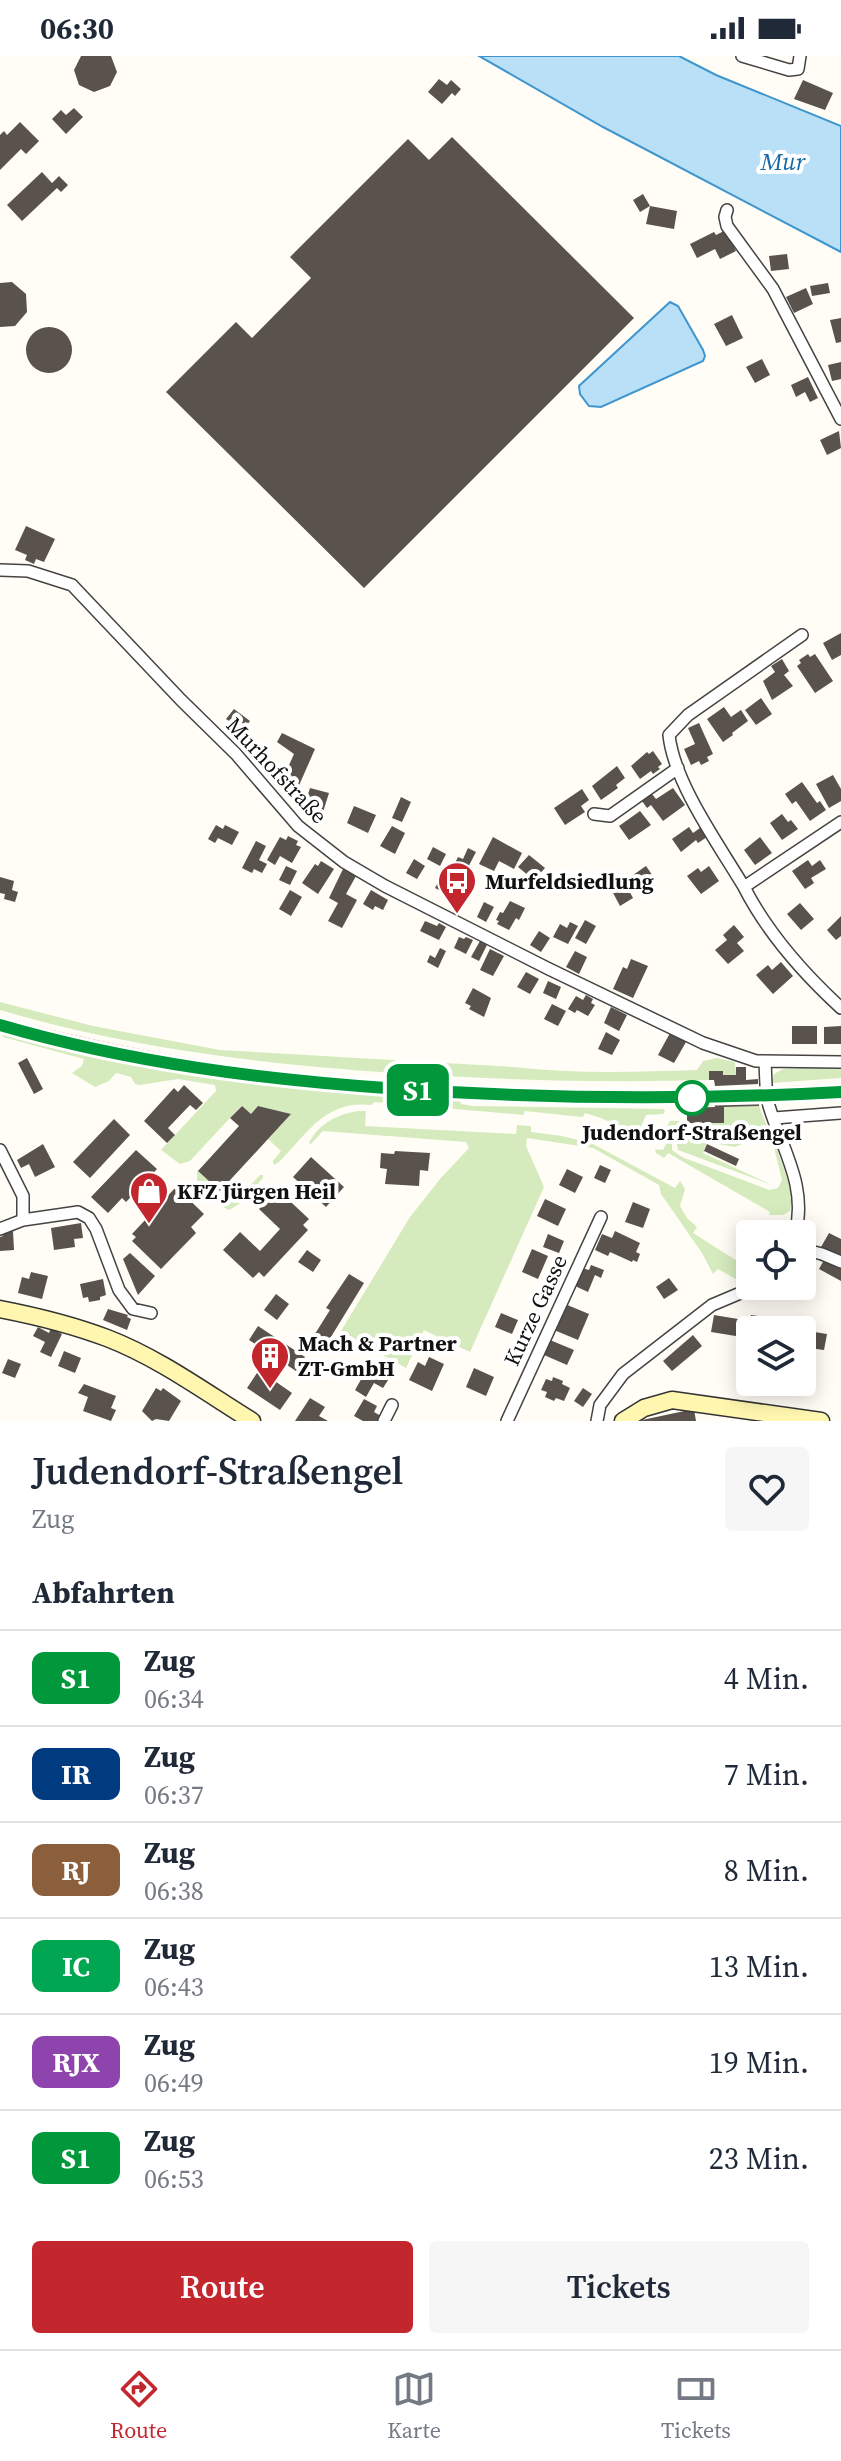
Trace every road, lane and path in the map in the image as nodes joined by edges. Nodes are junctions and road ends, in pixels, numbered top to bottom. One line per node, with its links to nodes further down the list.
1 (742, 56): 2 (street)
2 (800, 56)
3 (727, 210): 4 (street)
4 (839, 412)
5 (0, 570): 12 (street, Murhofstraße)
6 (802, 635): 7 (street)
7 (678, 768): 8 (street); 10 (street)
8 (594, 814)
9 (841, 822): 10 (street)
10 (744, 887): 11 (street)
11 (841, 1008)
12 (765, 1062): 13 (street, Murhofstraße); 15 (street)
13 (841, 1062)
14 (841, 1113): 15 (street)
15 (774, 1118): 19 (street)
16 (0, 1150): 18 (street)
17 (601, 1217): 29 (street, Kurze Gasse)
18 (23, 1220): 20 (street); 25 (street)
19 (799, 1220)
20 (0, 1229)
21 (816, 1252): 22 (street)
22 (841, 1262)
23 (736, 1295): 30 (street)
24 (0, 1309): 27 (main road)
25 (151, 1313)
26 (392, 1405): 28 (street)
27 (252, 1421)
28 (384, 1421)
29 (507, 1421)
30 (597, 1421)
31 (623, 1421): 32 (main road)
32 (821, 1421)

